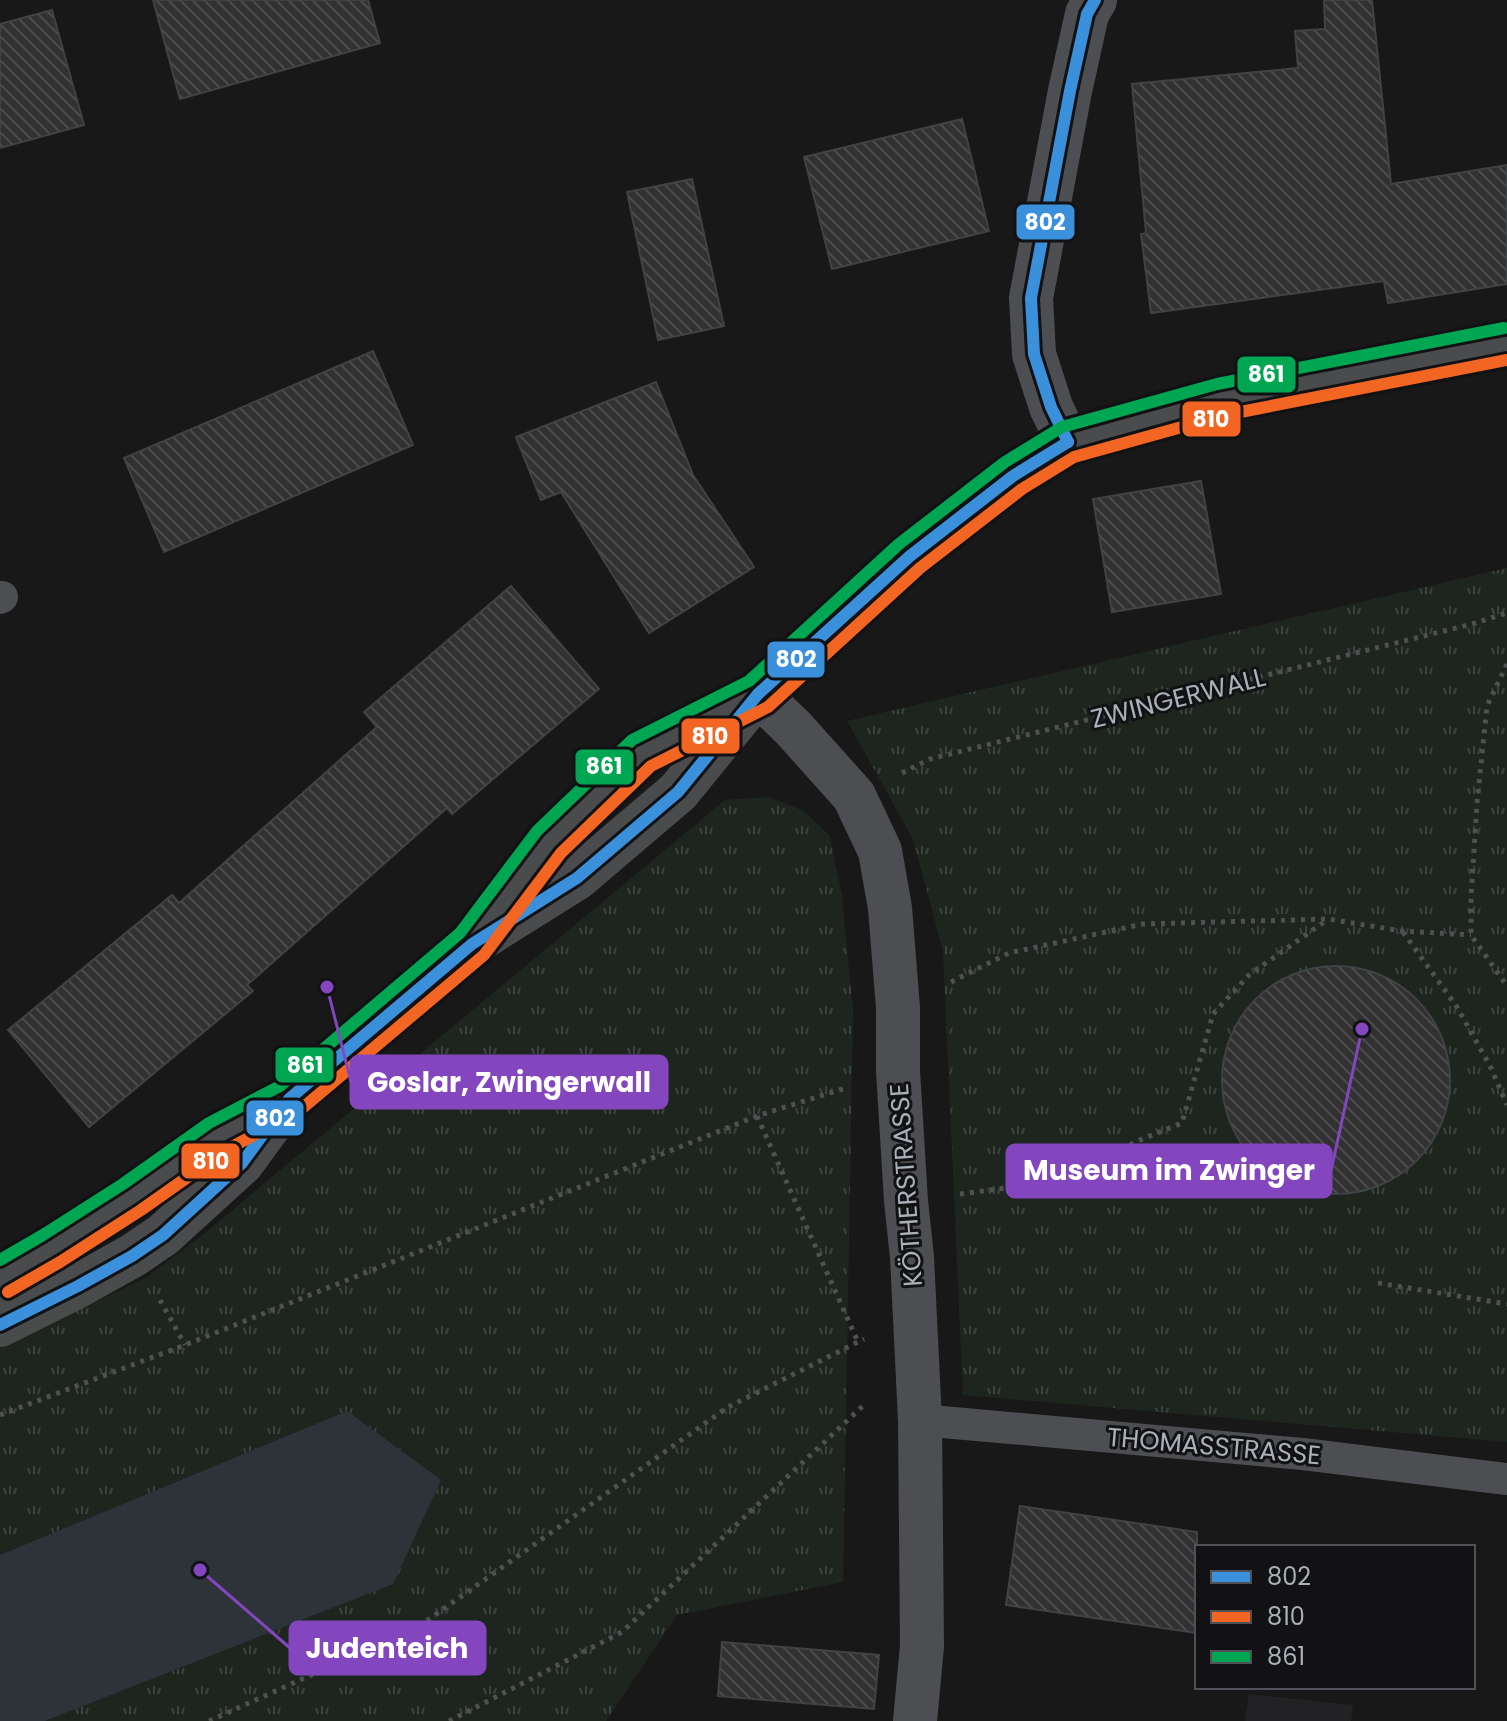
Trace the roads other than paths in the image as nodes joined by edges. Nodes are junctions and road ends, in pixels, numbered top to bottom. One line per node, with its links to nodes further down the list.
1 (1095, 0): 3 (street)
2 (1507, 344): 3 (main road)
3 (1068, 442): 4 (main road)
4 (758, 694): 5 (main road); 8 (street, KÖTHERSTRASSE)
5 (289, 1099): 6 (main road); 7 (main road)
6 (0, 1278)
7 (0, 1325)
8 (920, 1420): 9 (lane, THOMASSTRASSE); 10 (street, KÖTHERSTRASSE)
9 (1507, 1479)
10 (915, 1721)

